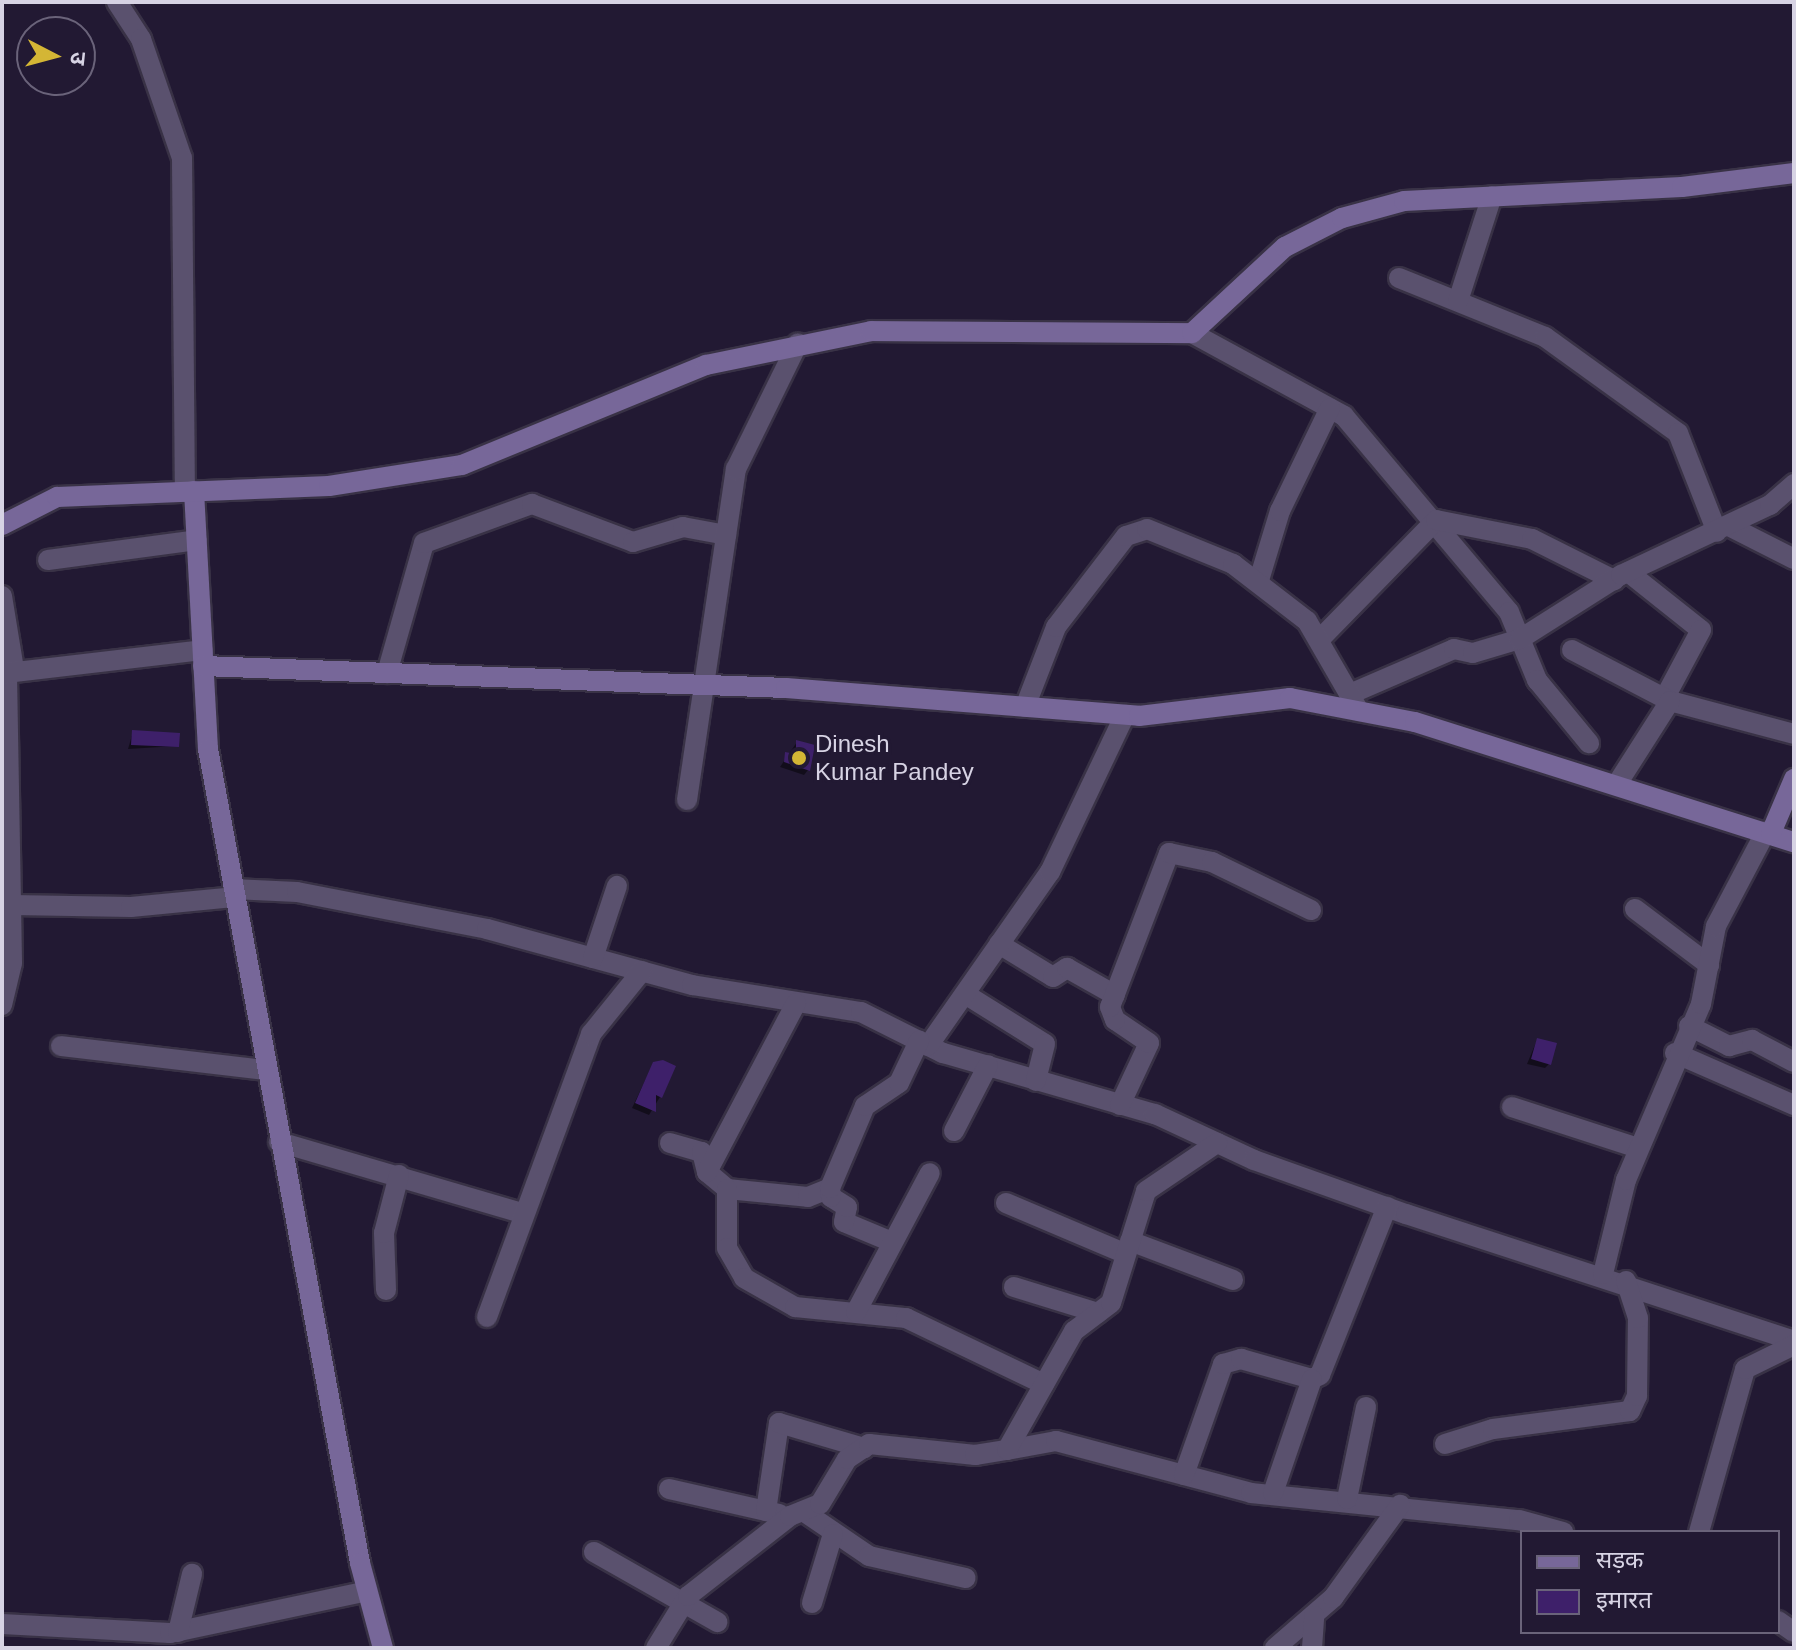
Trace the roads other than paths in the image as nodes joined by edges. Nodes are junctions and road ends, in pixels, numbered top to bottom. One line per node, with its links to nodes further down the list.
1 (117, 2): 10 (street)
2 (1794, 173): 3 (street)
3 (1492, 196): 5 (street); 6 (street)
4 (1399, 278): 5 (street)
5 (1458, 301): 13 (street)
6 (1192, 333): 7 (street); 8 (street)
7 (798, 343): 10 (street); 14 (street)
8 (1330, 408): 11 (street); 19 (street)
9 (1794, 484): 13 (street)
10 (190, 491): 12 (street); 15 (street)
11 (1436, 520): 18 (street); 21 (street); 22 (street)
12 (2, 525)
13 (1723, 529): 16 (street); 18 (street)
14 (726, 535): 26 (street); 27 (street)
15 (197, 540): 17 (street); 24 (street)
16 (1794, 559)
17 (48, 560)
18 (1621, 576): 22 (street); 28 (street)
19 (1259, 580): 21 (street); 30 (street)
20 (2, 596): 25 (street)
21 (1321, 638): 29 (street)
22 (1520, 639): 29 (street); 33 (street)
23 (1572, 650): 28 (street)
24 (203, 658): 25 (street); 26 (street); 41 (street)
25 (14, 669): 37 (street)
26 (387, 673): 27 (street)
27 (703, 684): 30 (street); 36 (street)
28 (1667, 700): 32 (street); 35 (street)
29 (1354, 703): 31 (street); 35 (street)
30 (1025, 707): 31 (street)
31 (1125, 715): 45 (street)
32 (1794, 734)
33 (1589, 743)
34 (1794, 779): 38 (street)
35 (1617, 784): 38 (street)
36 (687, 800)
37 (4, 810): 42 (street)
38 (1769, 832): 39 (street); 47 (street)
39 (1794, 842)
40 (617, 886): 46 (street)
41 (234, 893): 42 (street); 46 (street); 59 (street)
42 (12, 905): 52 (street)
43 (1635, 909): 47 (street)
44 (1311, 910): 50 (street)
45 (999, 944): 49 (street); 50 (street)
46 (593, 958): 48 (street)
47 (1709, 965): 53 (street)
48 (642, 971): 51 (street); 76 (street)
49 (965, 994): 54 (street); 60 (street)
50 (1115, 995): 61 (street)
51 (796, 1003): 54 (street); 69 (street)
52 (2, 1005)
53 (1689, 1026): 56 (street); 57 (street)
54 (924, 1044): 58 (street); 72 (street)
55 (61, 1046): 59 (street)
56 (1675, 1053): 62 (street); 68 (street)
57 (1794, 1062)
58 (988, 1065): 60 (street); 64 (street)
59 (265, 1070): 65 (street)
60 (1036, 1081): 61 (street)
61 (1120, 1105): 67 (street)
62 (1794, 1105)
63 (1512, 1107): 68 (street)
64 (954, 1131)
65 (279, 1142): 71 (street); 107 (street)
66 (670, 1143): 69 (street)
67 (1217, 1143): 75 (street); 78 (street)
68 (1638, 1148): 79 (street)
69 (707, 1172): 73 (street)
70 (930, 1173): 77 (street)
71 (399, 1175): 76 (street); 83 (street)
72 (830, 1188): 73 (street); 77 (street)
73 (727, 1189): 84 (street)
74 (1006, 1203): 78 (street)
75 (1387, 1207): 79 (street); 88 (street)
76 (522, 1213): 86 (street)
77 (892, 1242): 84 (street)
78 (1128, 1247): 80 (street); 85 (street)
79 (1603, 1274): 81 (street)
80 (1233, 1280)
81 (1626, 1281): 87 (street); 91 (street)
82 (1014, 1287): 85 (street)
83 (386, 1290)
84 (856, 1312): 89 (street)
85 (1098, 1313): 89 (street)
86 (487, 1317)
87 (1794, 1343): 102 (street)
88 (1312, 1379): 94 (street); 96 (street)
89 (1044, 1384): 93 (street)
90 (1366, 1407): 97 (street)
91 (1445, 1444)
92 (864, 1448): 93 (street); 99 (street); 100 (street)
93 (1007, 1450): 94 (street)
94 (1184, 1475): 96 (street)
95 (669, 1489): 99 (street)
96 (1273, 1493): 97 (street)
97 (1347, 1499): 98 (street)
98 (1400, 1505): 101 (street); 110 (street)
99 (766, 1511): 100 (street)
100 (796, 1514): 103 (street); 109 (street)
101 (1551, 1530)
102 (1700, 1530)
103 (833, 1534): 106 (street); 108 (street)
104 (594, 1552): 109 (street)
105 (192, 1574): 113 (street)
106 (966, 1578)
107 (367, 1591): 113 (street); 114 (street)
108 (812, 1603)
109 (683, 1605): 111 (street); 115 (street)
110 (1314, 1616): 116 (street); 117 (street)
111 (717, 1622)
112 (2, 1624): 113 (street)
113 (172, 1638)
114 (383, 1648)
115 (656, 1648)
116 (1275, 1648)
117 (1312, 1648)

